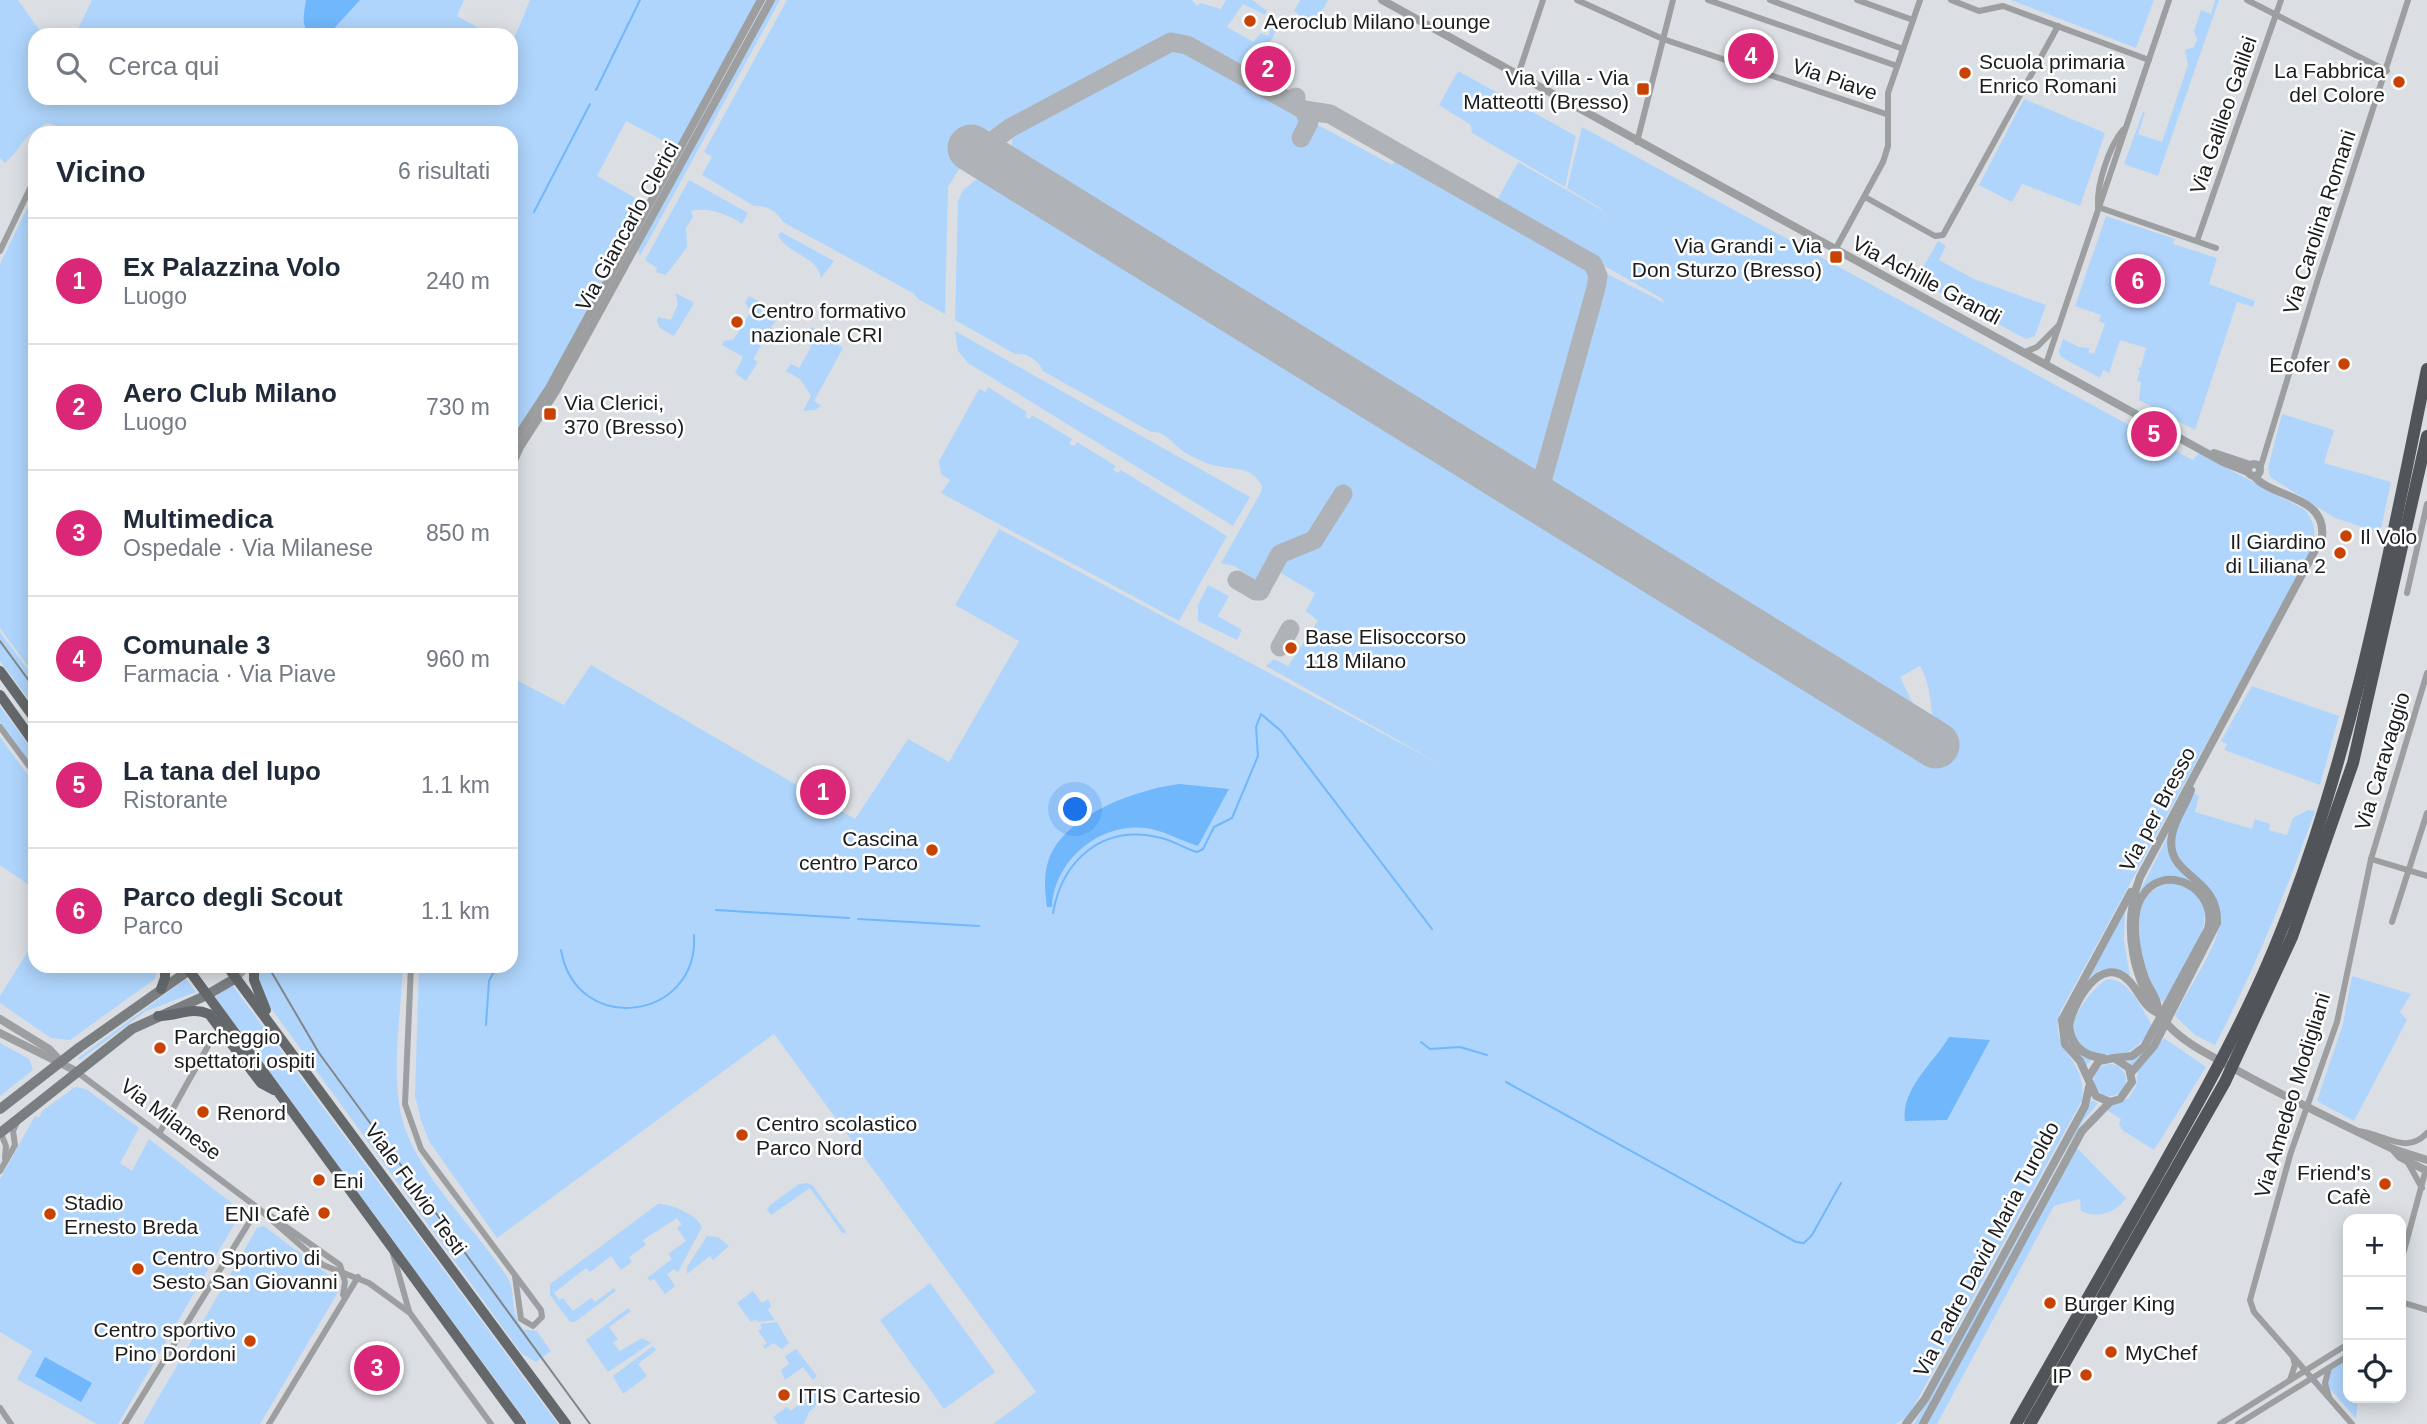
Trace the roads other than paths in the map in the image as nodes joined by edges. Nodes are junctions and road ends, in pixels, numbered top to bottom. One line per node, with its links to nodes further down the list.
1 (761, 0): 38 (street, Via Giancarlo Clerici)
2 (771, 0): 40 (street, Via Giancarlo Clerici)
3 (1382, 0): 24 (street, Via Achille Grandi)
4 (1543, 0): 24 (street)
5 (1577, 0): 19 (street, Via Piave)
6 (1673, 0): 19 (street)
7 (1708, 0): 22 (street)
8 (1770, 0): 20 (street)
9 (1857, 0): 17 (street)
10 (1920, 0): 17 (street)
11 (1951, 0): 18 (street)
12 (2169, 0): 21 (street)
13 (2247, 0): 16 (street)
14 (2281, 0): 16 (street, Via Galileo Galilei)
15 (2408, 0): 23 (street, Via Carolina Romani)
16 (2276, 16): 23 (street); 30 (street, Via Galileo Galilei)
17 (1913, 20): 20 (street)
18 (2058, 26): 21 (street); 28 (street)
19 (1663, 39): 25 (street, Via Piave); 26 (street)
20 (1903, 49): 22 (street)
21 (2149, 60): 29 (street)
22 (1898, 66): 25 (street)
23 (2387, 71): 41 (street, Via Carolina Romani)
24 (1518, 75): 26 (street, Via Achille Grandi)
25 (1886, 114): 28 (street)
26 (1637, 142): 32 (street, Via Achille Grandi)
27 (28, 193): 33 (street)
28 (1865, 197): 32 (street)
29 (2098, 207): 30 (street); 34 (street)
30 (2197, 241): 31 (street)
31 (2216, 248)
32 (1835, 250): 35 (street, Via Achille Grandi)
33 (0, 251)
34 (2060, 323): 35 (street); 36 (street)
35 (2024, 352): 36 (street, Via Achille Grandi)
36 (2046, 364): 41 (street, Via Achille Grandi)
37 (2427, 369): 125 (highway)
38 (518, 435)
39 (2427, 436): 126 (highway)
40 (518, 451)
41 (2254, 470): 51 (street, Via per Bresso)
42 (2427, 508): 43 (street)
43 (2407, 593)
44 (0, 671): 47 (main road)
45 (2427, 673): 53 (street, Via Caravaggio)
46 (0, 695): 49 (main road)
47 (28, 709)
48 (0, 727): 50 (street)
49 (28, 734)
50 (28, 765)
51 (2199, 768): 56 (street, Via per Bresso); 77 (street)
52 (2427, 814): 54 (street)
53 (2371, 859): 54 (street); 107 (street, Via Amedeo Modigliani)
54 (2407, 869): 55 (street); 57 (street)
55 (2427, 876)
56 (2140, 877): 68 (street, Via per Bresso); 78 (street)
57 (2392, 922)
58 (165, 973): 66 (main road)
59 (182, 973): 66 (main road)
60 (194, 973): 67 (main road)
61 (232, 973): 65 (main road, Viale Fulvio Testi)
62 (241, 973): 65 (street)
63 (254, 973): 71 (main road)
64 (411, 973): 100 (street)
65 (236, 978): 67 (main road); 71 (main road, Viale Fulvio Testi)
66 (161, 989): 75 (main road)
67 (207, 995): 69 (main road); 79 (main road)
68 (2158, 1013): 74 (street); 74 (street); 83 (street, Via per Bresso)
69 (158, 1016): 76 (main road); 79 (main road)
70 (0, 1019): 75 (street, Via Milanese)
71 (269, 1020): 122 (main road, Viale Fulvio Testi)
72 (0, 1033): 75 (street, Via Milanese)
73 (208, 1046): 85 (street)
74 (2110, 1058): 77 (street); 78 (street)
75 (61, 1062): 76 (street, Via Milanese); 81 (main road)
76 (76, 1071): 82 (main road); 85 (street, Via Milanese)
77 (2131, 1073): 80 (street)
78 (2089, 1083): 80 (street); 123 (street, Via Padre David Maria Turoldo)
79 (277, 1092): 98 (main road)
80 (2110, 1102): 124 (street, Via Padre David Maria Turoldo)
81 (0, 1108)
82 (22, 1115): 84 (main road); 90 (street)
83 (2354, 1130): 86 (street, Via per Bresso); 87 (street, Via per Bresso)
84 (0, 1132): 90 (street)
85 (159, 1132): 94 (street, Via Milanese)
86 (2427, 1133)
87 (2393, 1149): 88 (street, Via per Bresso); 89 (street, Via per Bresso)
88 (2427, 1160)
89 (2407, 1161): 91 (street, Via per Bresso); 93 (street, Via per Bresso)
90 (4, 1163): 92 (street)
91 (2427, 1170): 93 (street)
92 (0, 1171)
93 (2424, 1187): 95 (street)
94 (258, 1208): 99 (street, Via Milanese); 99 (street, Via Milanese); 115 (street)
95 (2408, 1234): 96 (street); 97 (street)
96 (2406, 1237)
97 (2406, 1242)
98 (390, 1245): 105 (street); 121 (main road)
99 (343, 1272): 101 (street, Via Milanese); 102 (street)
100 (515, 1276): 100 (street)
101 (358, 1277): 102 (street); 105 (street, Via Milanese)
102 (342, 1299): 119 (street)
103 (2406, 1304): 104 (street)
104 (2427, 1310)
105 (410, 1313): 120 (street, Via Milanese)
106 (2343, 1347): 110 (street)
107 (2293, 1355): 110 (street); 112 (street)
108 (2343, 1359): 109 (street)
109 (2329, 1367): 111 (street); 113 (street)
110 (2306, 1371): 111 (street); 112 (street)
111 (2312, 1379): 113 (street); 128 (street)
112 (2289, 1381): 127 (street)
113 (2330, 1399): 129 (street)
114 (1, 1408): 116 (street)
115 (130, 1416): 117 (street); 118 (street)
116 (11, 1424)
117 (125, 1424)
118 (132, 1424)
119 (269, 1424)
120 (491, 1424)
121 (522, 1424)
122 (566, 1424)
123 (1906, 1424)
124 (1923, 1424)
125 (2016, 1424)
126 (2030, 1424)
127 (2220, 1424)
128 (2238, 1424)
129 (2352, 1424)

